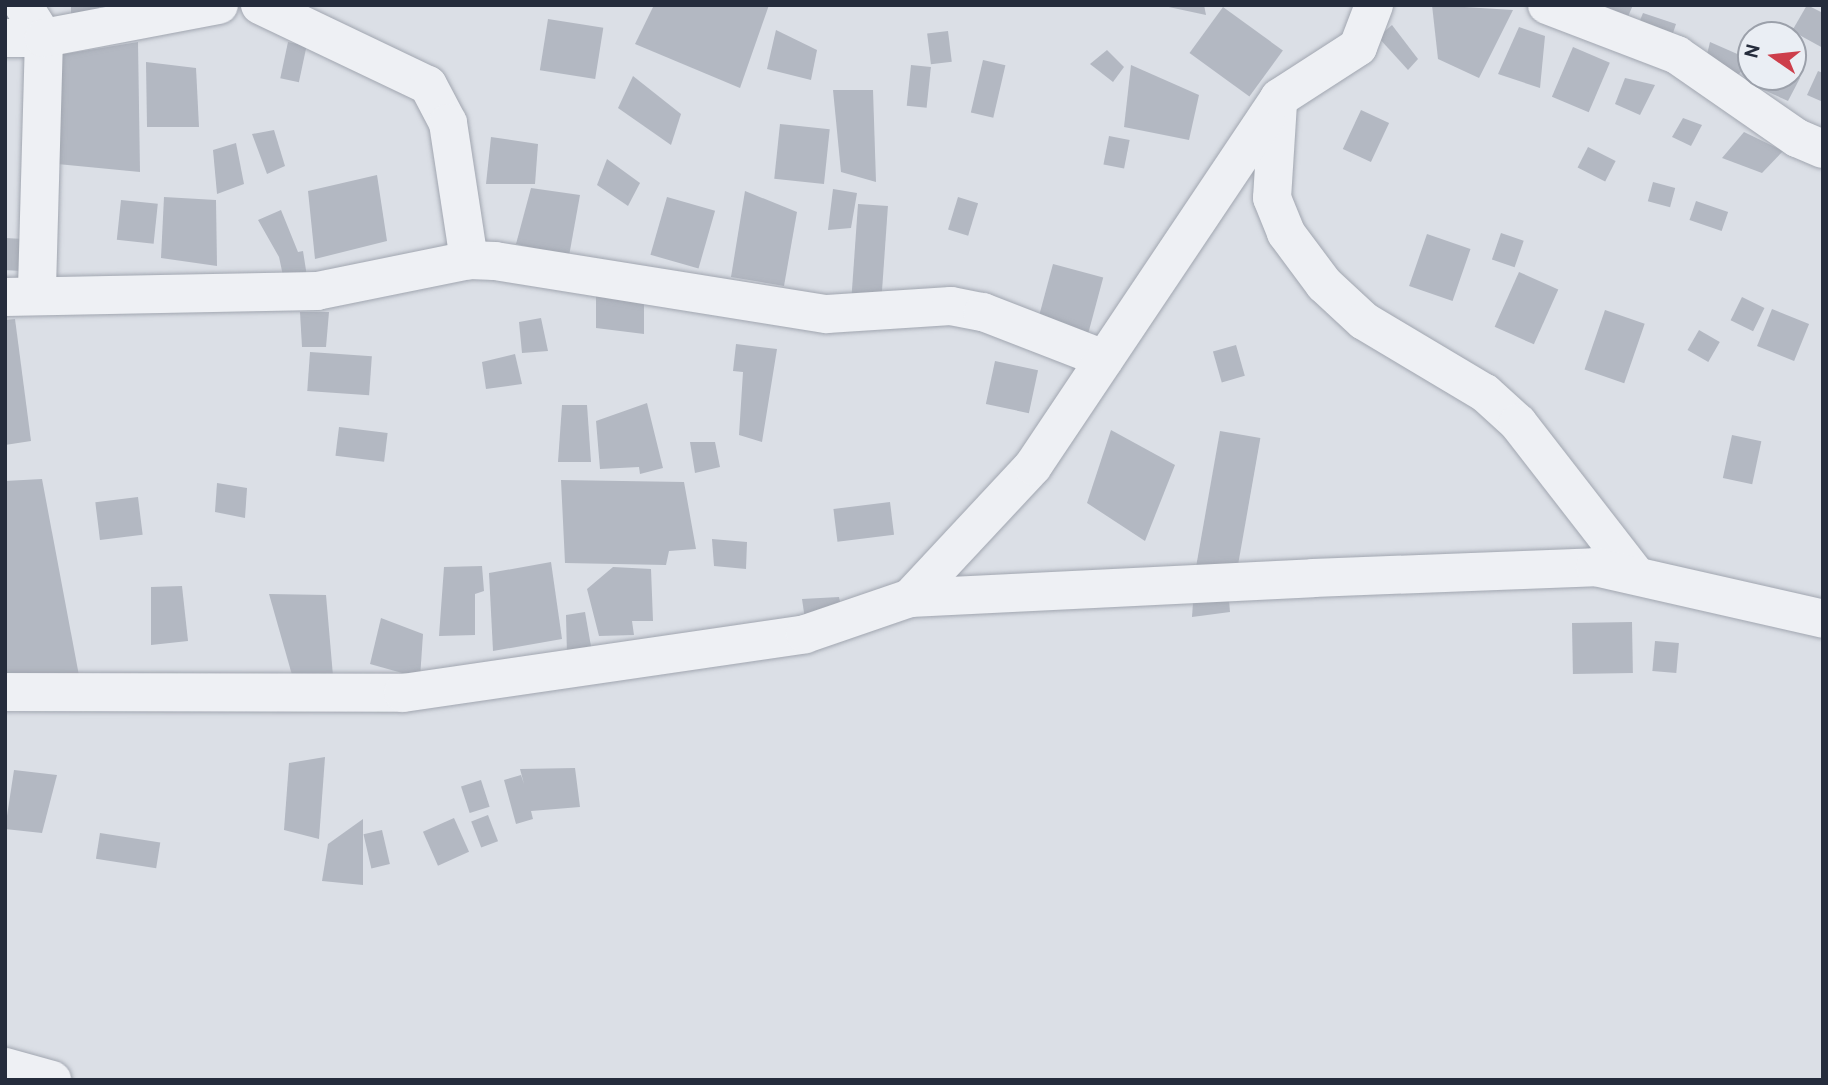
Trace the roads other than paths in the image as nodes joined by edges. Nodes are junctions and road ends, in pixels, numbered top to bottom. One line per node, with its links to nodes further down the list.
1 (23, 5): 8 (street)
2 (219, 5): 6 (street)
3 (260, 5): 11 (street)
4 (1374, 5): 9 (street)
5 (1547, 5): 10 (street)
6 (143, 13): 8 (street)
7 (5, 38): 8 (street)
8 (44, 38): 12 (street)
9 (1279, 97): 13 (street); 14 (street)
10 (1814, 137)
11 (469, 260): 12 (street); 13 (street)
12 (21, 297)
13 (1104, 359): 15 (street)
14 (1635, 574): 15 (street); 16 (street)
15 (910, 598): 17 (street)
16 (1823, 619)
17 (5, 692)
18 (5, 1067): 19 (street)
19 (52, 1080)

